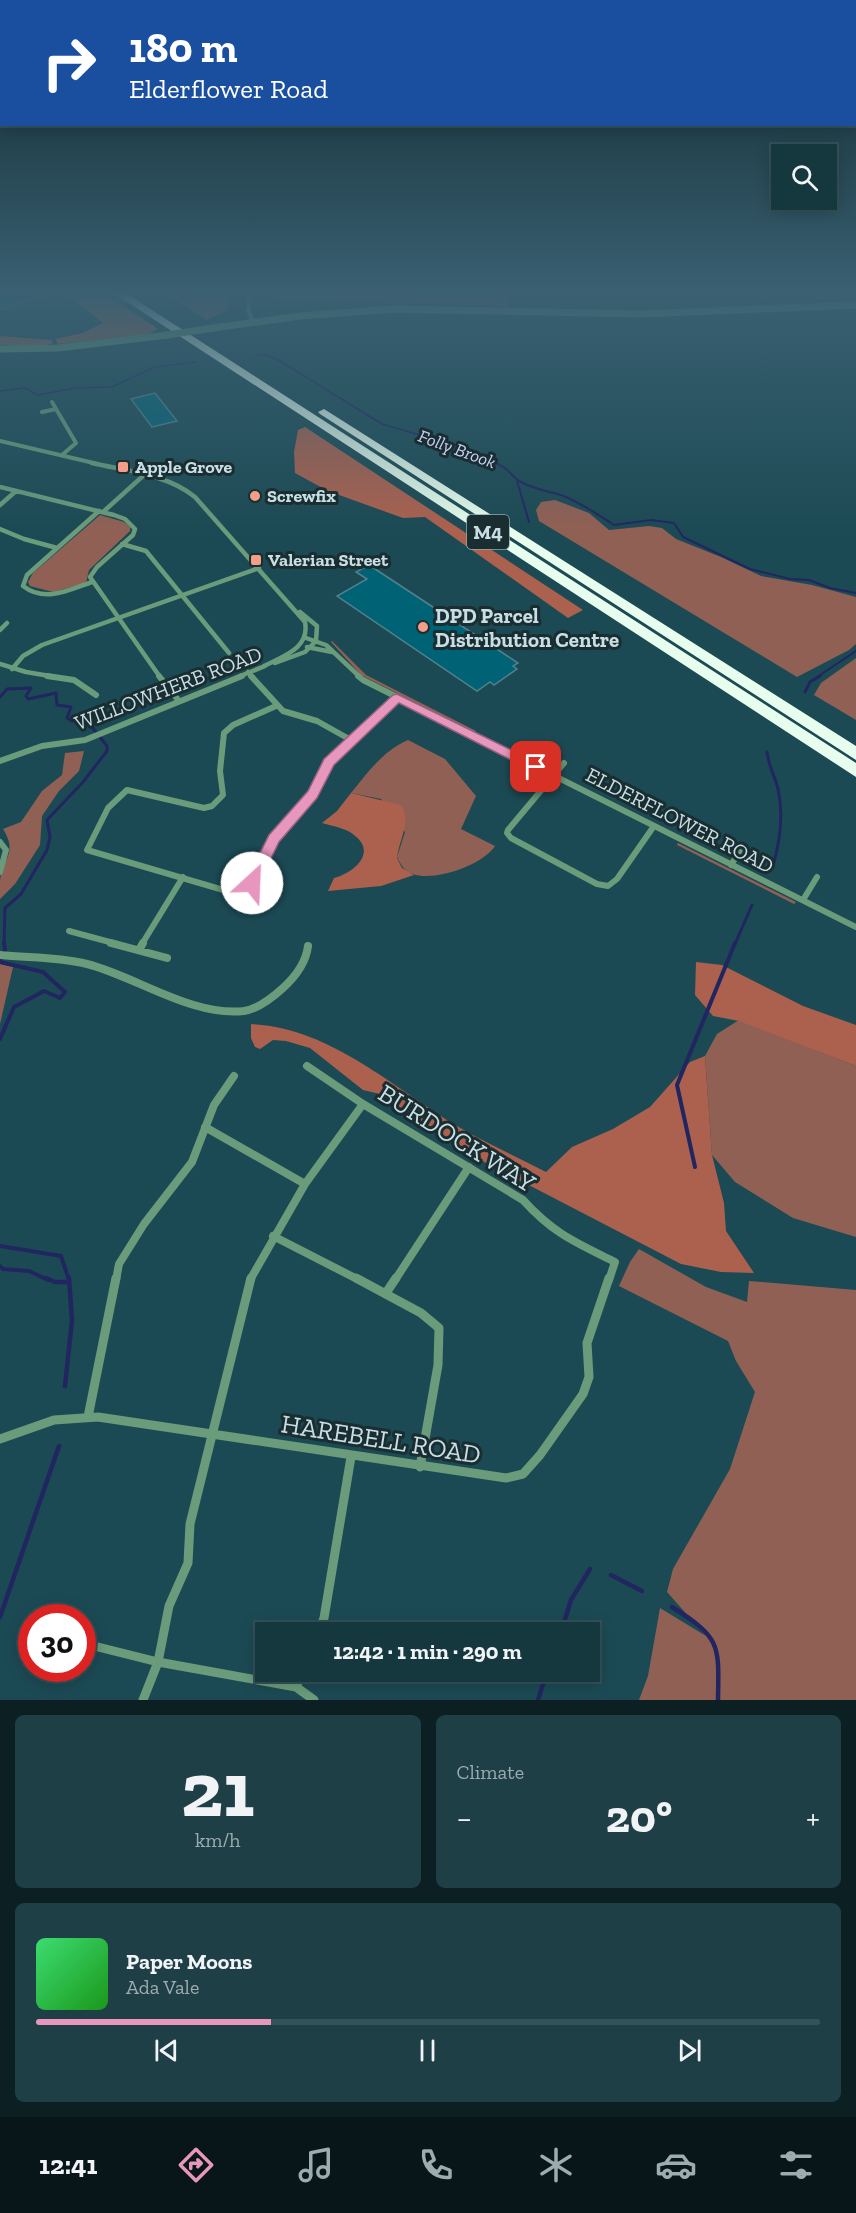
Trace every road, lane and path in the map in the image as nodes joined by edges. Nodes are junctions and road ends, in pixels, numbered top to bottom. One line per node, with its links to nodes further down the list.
1 (242, 373): 41 (highway, M4)
2 (263, 373): 38 (highway, M4)
3 (52, 402): 4 (street)
4 (56, 409): 5 (street); 7 (street)
5 (42, 412)
6 (0, 441): 7 (street)
7 (62, 456): 8 (street)
8 (144, 476): 12 (street); 16 (street)
9 (0, 487): 10 (street)
10 (16, 491): 11 (street); 12 (street)
11 (0, 504)
12 (101, 512): 14 (street); 15 (street)
13 (0, 529): 15 (street)
14 (122, 544): 17 (street); 18 (street)
15 (57, 548): 17 (street)
16 (260, 568): 18 (street); 19 (street)
17 (92, 582): 20 (street)
18 (183, 596): 20 (street); 27 (street)
19 (293, 606): 23 (street); 24 (street)
20 (118, 619): 31 (street); 35 (street)
21 (7, 623): 22 (street)
22 (0, 630)
23 (306, 638): 24 (street, ELDERFLOWER ROAD); 25 (street)
24 (316, 640): 26 (street); 28 (street, ELDERFLOWER ROAD)
25 (300, 645): 26 (street); 30 (street)
26 (310, 648): 28 (street); 30 (street, WILLOWHERB ROAD)
27 (229, 653)
28 (336, 653): 34 (street, ELDERFLOWER ROAD)
29 (0, 664): 31 (street)
30 (264, 666): 32 (street, WILLOWHERB ROAD)
31 (12, 669): 33 (street)
32 (248, 672): 35 (street, WILLOWHERB ROAD); 36 (street)
33 (96, 695)
34 (397, 698): 37 (street); 42 (street, ELDERFLOWER ROAD)
35 (179, 701): 39 (street, WILLOWHERB ROAD)
36 (276, 706): 37 (street); 48 (street)
37 (351, 740): 48 (street)
38 (856, 754)
39 (0, 761)
40 (564, 763): 42 (street)
41 (856, 771)
42 (554, 776): 43 (street, ELDERFLOWER ROAD); 43 (street)
43 (654, 826): 46 (street, ELDERFLOWER ROAD)
44 (0, 842): 47 (street)
45 (742, 846): 46 (street)
46 (731, 865): 50 (street, ELDERFLOWER ROAD)
47 (0, 872)
48 (183, 877): 54 (street)
49 (817, 877): 50 (street)
50 (803, 900): 51 (street, ELDERFLOWER ROAD)
51 (856, 927)
52 (69, 931): 54 (street)
53 (308, 946): 55 (street)
54 (139, 950): 56 (street)
55 (3, 956)
56 (167, 958)
57 (307, 1066): 59 (street, BURDOCK WAY)
58 (234, 1076): 60 (street)
59 (363, 1104): 61 (street, BURDOCK WAY); 62 (street)
60 (205, 1127): 62 (street); 66 (street)
61 (469, 1167): 64 (street, BURDOCK WAY); 65 (street)
62 (305, 1184): 63 (street)
63 (273, 1236): 65 (street); 67 (street)
64 (615, 1262): 70 (street, HAREBELL ROAD)
65 (386, 1293): 70 (street)
66 (88, 1417): 67 (street, HAREBELL ROAD); 68 (street, HAREBELL ROAD)
67 (213, 1434): 69 (street, HAREBELL ROAD); 73 (street)
68 (0, 1439)
69 (351, 1456): 70 (street, HAREBELL ROAD); 71 (street)
70 (420, 1467)
71 (323, 1622)
72 (96, 1646): 73 (street)
73 (158, 1662): 75 (street); 76 (street)
74 (298, 1682): 75 (street)
75 (296, 1687): 77 (street)
76 (143, 1700)
77 (314, 1700)

